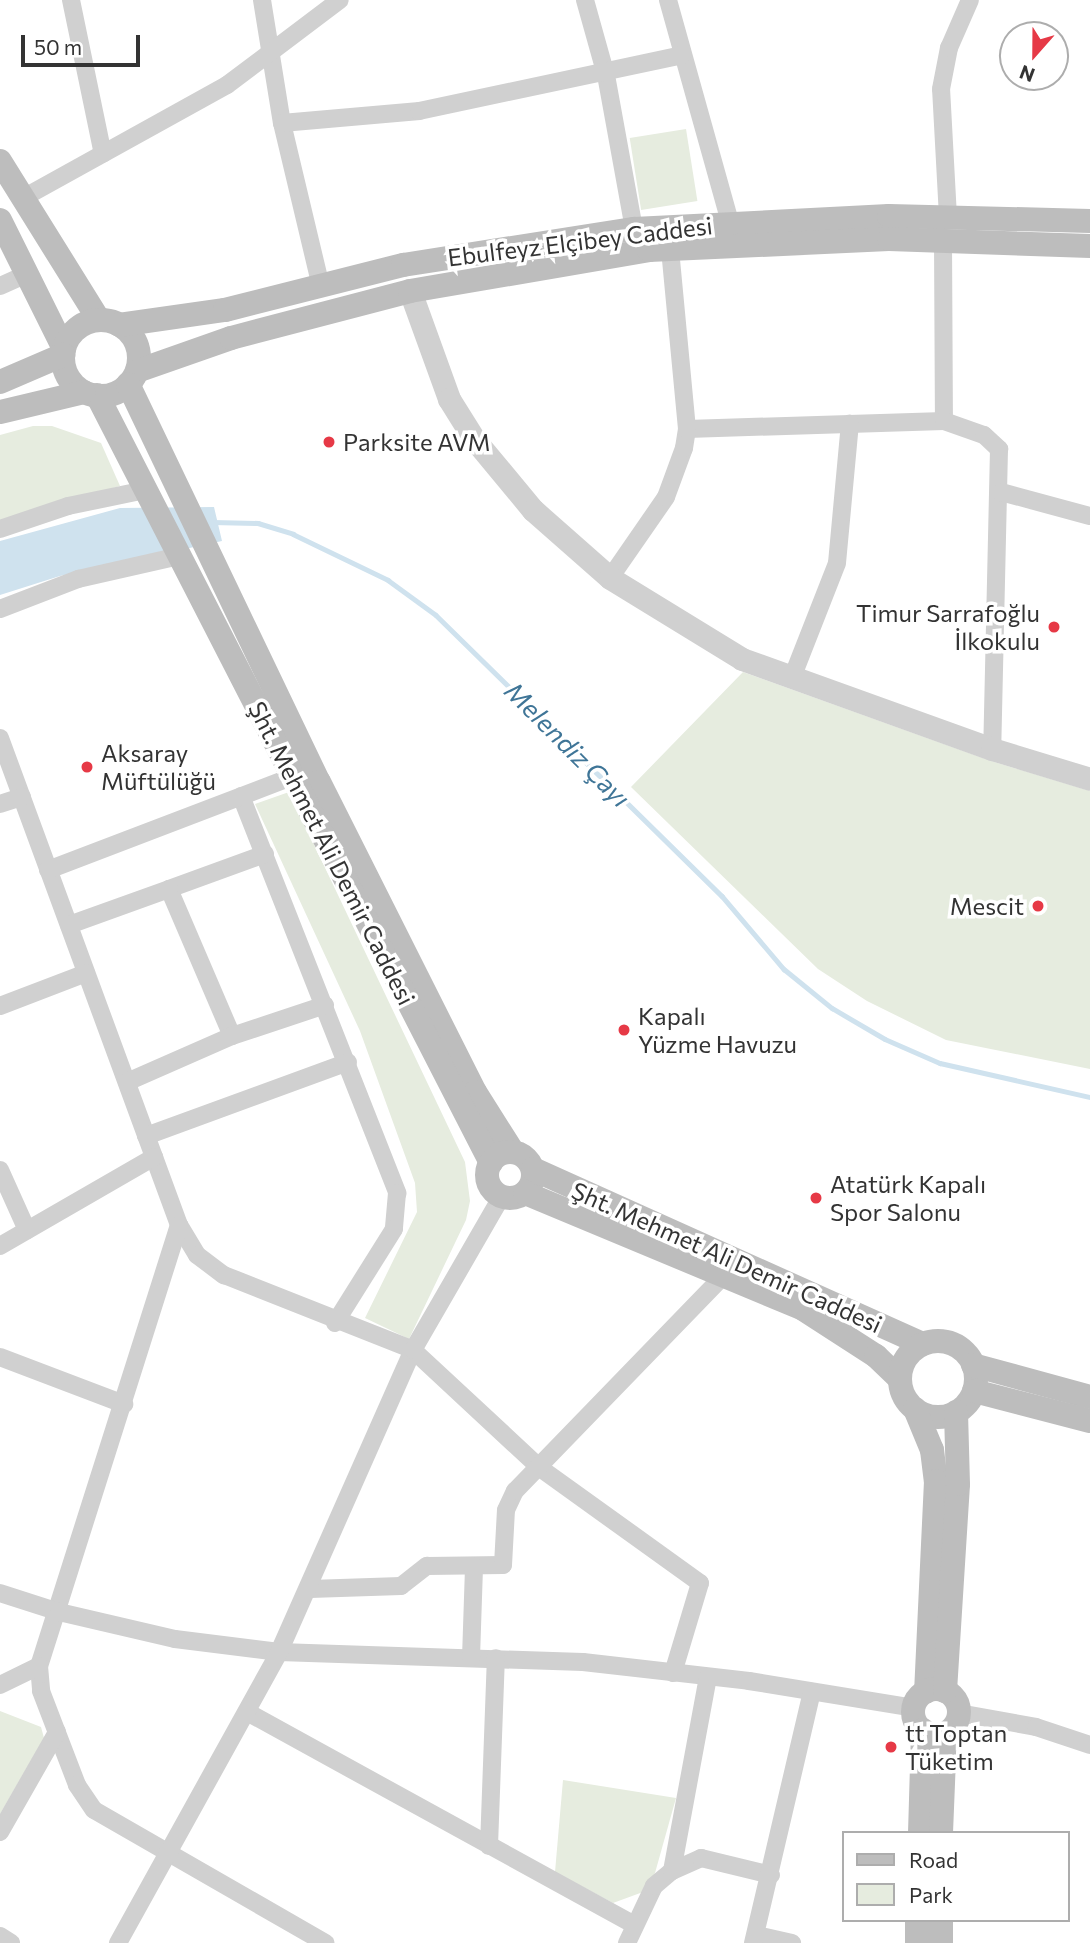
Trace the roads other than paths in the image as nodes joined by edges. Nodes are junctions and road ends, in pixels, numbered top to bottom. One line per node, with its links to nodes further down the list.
1 (71, 0): 11 (street)
2 (262, 0): 7 (street)
3 (340, 0): 7 (street)
4 (585, 0): 9 (street)
5 (668, 0): 8 (street)
6 (970, 0): 18 (street)
7 (271, 54): 10 (street); 11 (street)
8 (682, 55): 9 (street); 16 (street)
9 (606, 75): 10 (street); 17 (street)
10 (282, 123): 23 (street)
11 (103, 154): 13 (street)
12 (0, 161): 13 (main road)
13 (23, 198): 25 (main road)
14 (0, 220): 21 (main road)
15 (1090, 221): 18 (main road, Ebulfeyz Elçibey Caddesi)
16 (730, 222): 17 (main road, Ebulfeyz Elçibey Caddesi); 18 (main road, Ebulfeyz Elçibey Caddesi)
17 (634, 229): 23 (main road, Ebulfeyz Elçibey Caddesi)
18 (945, 229): 19 (main road, Ebulfeyz Elçibey Caddesi); 20 (main road, Ebulfeyz Elçibey Caddesi); 31 (street)
19 (1090, 246)
20 (670, 249): 24 (main road, Ebulfeyz Elçibey Caddesi); 33 (street)
21 (27, 274): 22 (street); 26 (main road)
22 (0, 286)
23 (321, 286): 25 (main road, Ebulfeyz Elçibey Caddesi)
24 (410, 291): 27 (main road, Ebulfeyz Elçibey Caddesi); 39 (street)
25 (109, 322): 26 (main road); 27 (main road)
26 (64, 352): 28 (main road); 29 (main road)
27 (133, 377): 29 (main road); 61 (main road, Şht. Mehmet Ali Demir Caddesi)
28 (0, 382)
29 (91, 394): 30 (main road); 35 (main road, Şht. Mehmet Ali Demir Caddesi)
30 (0, 412)
31 (944, 421): 32 (street); 34 (street)
32 (850, 424): 33 (street); 41 (street)
33 (687, 429): 39 (street)
34 (1001, 492): 36 (street); 43 (street)
35 (149, 498): 37 (street); 38 (main road, Şht. Mehmet Ali Demir Caddesi)
36 (1090, 516)
37 (0, 529)
38 (176, 550): 40 (street); 44 (main road, Şht. Mehmet Ali Demir Caddesi)
39 (610, 578): 41 (street)
40 (0, 609)
41 (792, 678): 43 (street)
42 (0, 738): 47 (street)
43 (992, 749): 45 (street)
44 (294, 776): 46 (street); 61 (main road, Şht. Mehmet Ali Demir Caddesi)
45 (1090, 779)
46 (241, 796): 49 (street); 50 (street)
47 (22, 797): 48 (street); 50 (street)
48 (0, 804)
49 (265, 854): 51 (street); 54 (street)
50 (48, 870): 52 (street)
51 (169, 889): 52 (street); 56 (street)
52 (69, 925): 53 (street)
53 (86, 973): 55 (street); 58 (street)
54 (325, 1005): 56 (street); 57 (street)
55 (0, 1006)
56 (232, 1036): 58 (street)
57 (348, 1062): 59 (street); 68 (street)
58 (127, 1082): 59 (street)
59 (146, 1136): 60 (street)
60 (154, 1157): 64 (street); 65 (street)
61 (502, 1157): 63 (main road); 63 (main road)
62 (0, 1170): 65 (street)
63 (520, 1186): 67 (main road, Şht. Mehmet Ali Demir Caddesi); 69 (main road, Şht. Mehmet Ali Demir Caddesi); 70 (street)
64 (179, 1226): 68 (street); 76 (street)
65 (27, 1230): 66 (street)
66 (0, 1245)
67 (724, 1275): 73 (main road, Şht. Mehmet Ali Demir Caddesi); 80 (street)
68 (335, 1323): 70 (street)
69 (922, 1344): 72 (main road); 73 (main road)
70 (413, 1350): 80 (street); 82 (street)
71 (0, 1357): 76 (street)
72 (973, 1365): 74 (main road); 75 (main road)
73 (900, 1379): 77 (main road)
74 (974, 1391): 78 (main road); 79 (main road)
75 (1090, 1397)
76 (124, 1404): 84 (street)
77 (915, 1409): 78 (main road); 93 (main road)
78 (956, 1412): 93 (main road)
79 (1090, 1420)
80 (540, 1468): 81 (street); 89 (street)
81 (474, 1566): 82 (street); 86 (street)
82 (310, 1589): 85 (street)
83 (0, 1593): 84 (street)
84 (59, 1612): 85 (street); 88 (street)
85 (279, 1652): 86 (street); 94 (street)
86 (471, 1658): 87 (street)
87 (496, 1658): 89 (street); 100 (street)
88 (39, 1666): 91 (street); 95 (street)
89 (674, 1673): 90 (street)
90 (708, 1677): 92 (street); 102 (street)
91 (0, 1685)
92 (812, 1692): 93 (street); 103 (street)
93 (935, 1711): 96 (street); 97 (main road); 98 (main road)
94 (247, 1713): 100 (street); 101 (street)
95 (57, 1732): 99 (street); 101 (street)
96 (1090, 1745)
97 (920, 1831)
98 (941, 1831)
99 (0, 1832)
100 (489, 1846): 106 (street)
101 (170, 1850): 110 (street); 111 (street)
102 (672, 1871): 103 (street); 106 (street)
103 (771, 1875): 108 (street)
104 (918, 1922): 114 (main road)
105 (941, 1922): 115 (main road)
106 (634, 1925): 112 (street)
107 (0, 1936): 109 (street)
108 (755, 1939): 113 (street)
109 (11, 1943)
110 (118, 1943)
111 (325, 1943)
112 (627, 1943)
113 (792, 1943)
114 (917, 1943)
115 (941, 1943)

